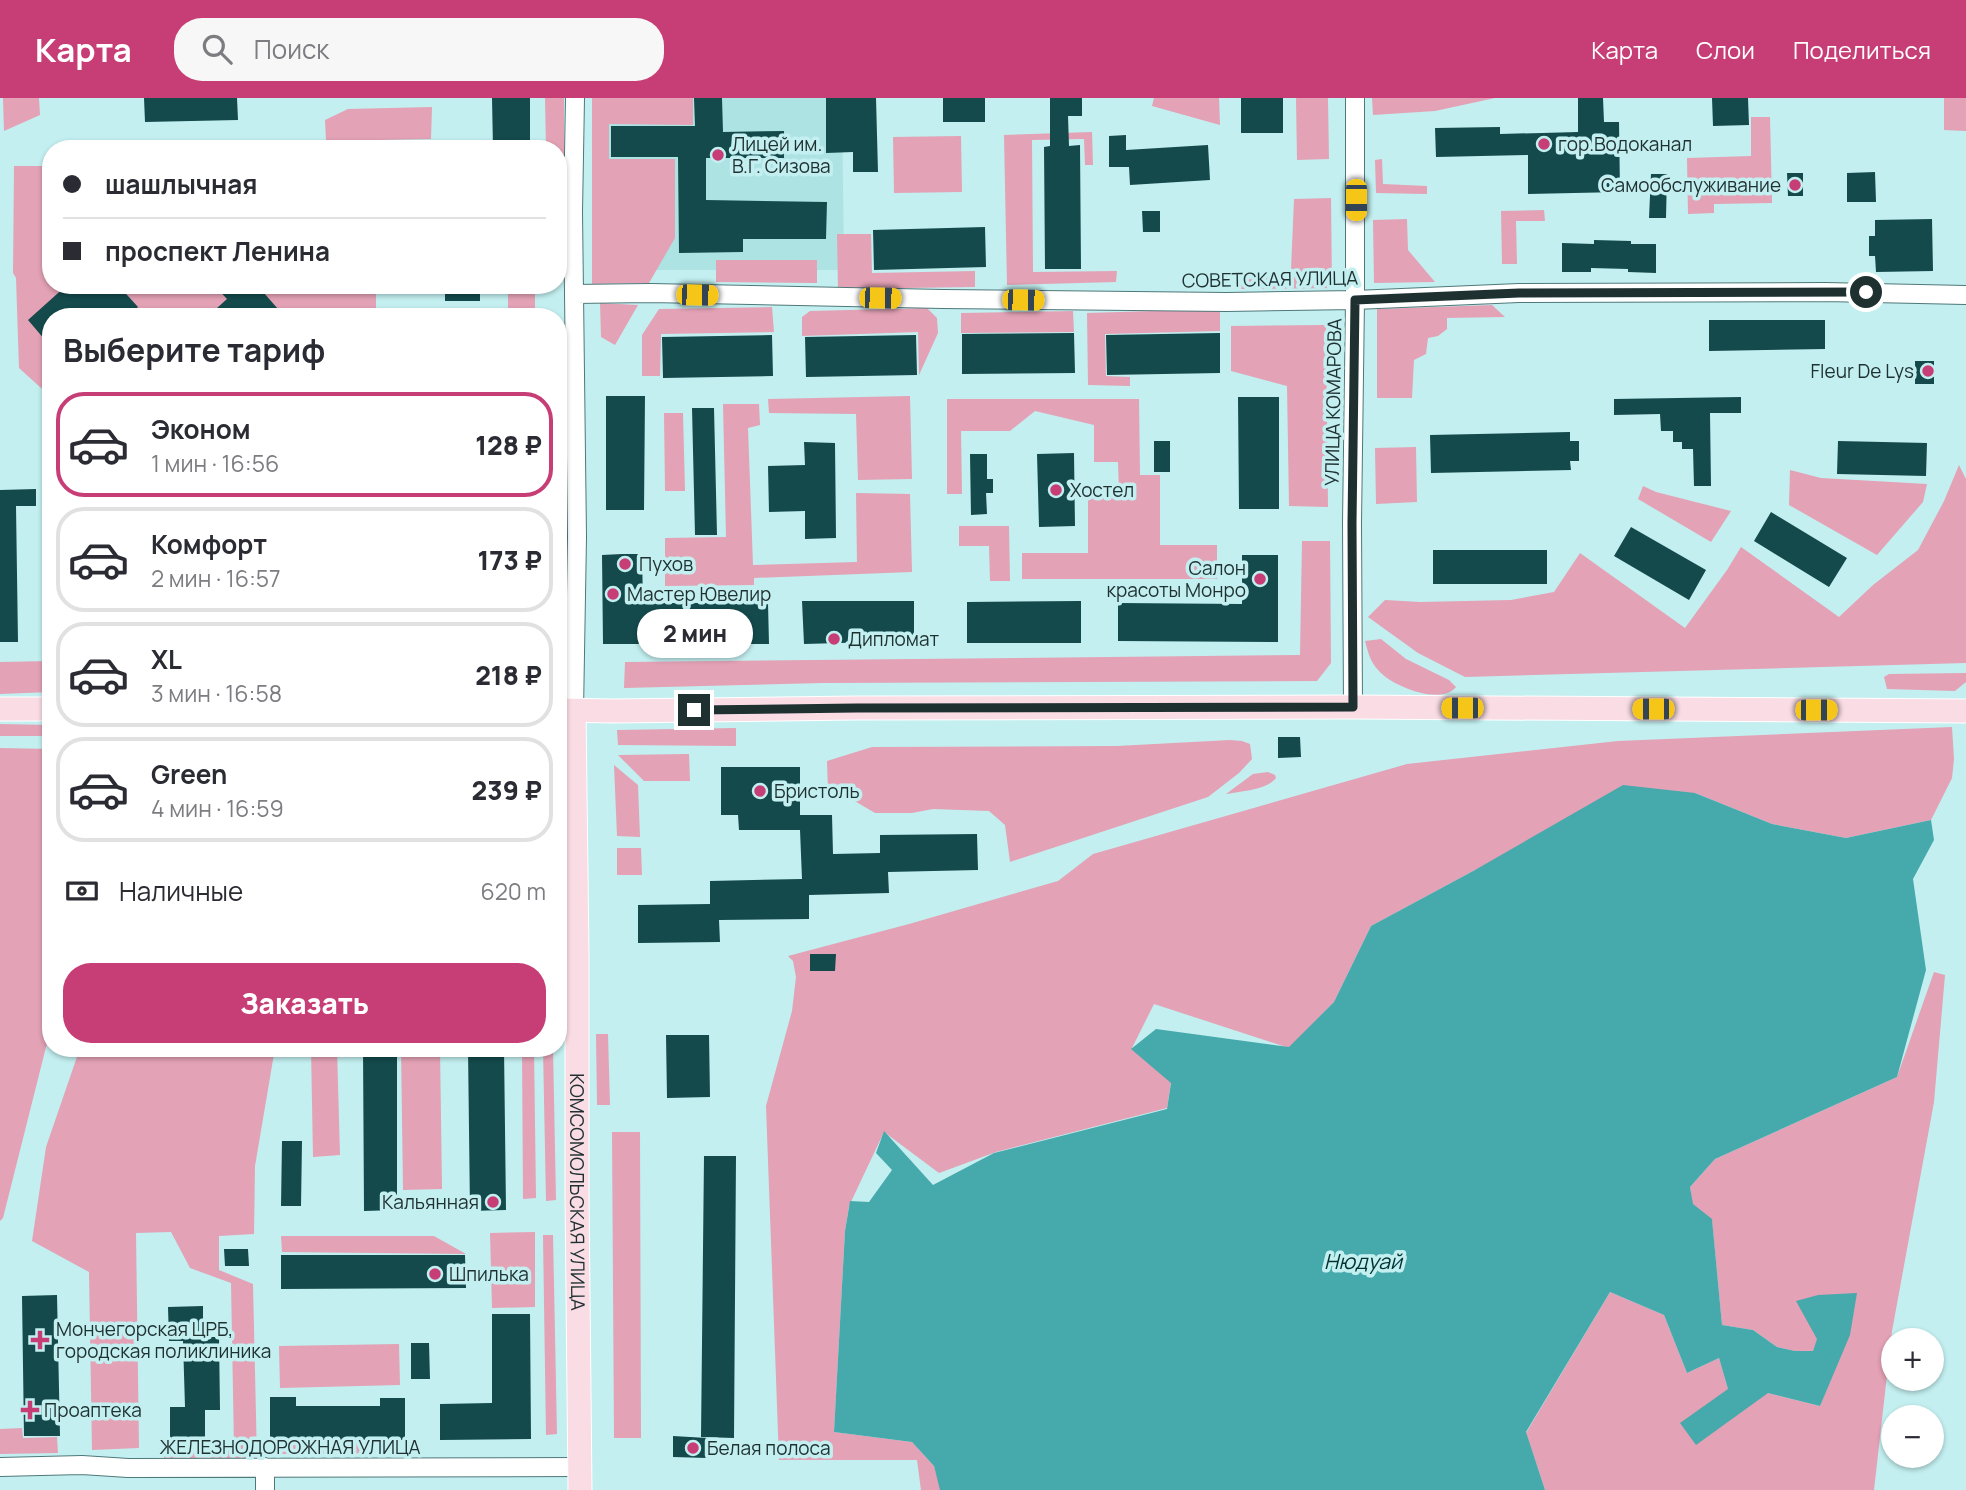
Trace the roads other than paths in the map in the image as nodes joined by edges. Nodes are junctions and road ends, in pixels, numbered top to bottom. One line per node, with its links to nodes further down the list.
1 (575, 98): 3 (street, КОМСОМОЛЬСКАЯ УЛИЦА)
2 (1355, 98): 5 (street, УЛИЦА КОМАРОВА)
3 (574, 294): 5 (street, СОВЕТСКАЯ УЛИЦА); 6 (street, КОМСОМОЛЬСКАЯ УЛИЦА)
4 (1966, 295): 5 (street, СОВЕТСКАЯ УЛИЦА)
5 (1355, 300): 7 (street, УЛИЦА КОМАРОВА)
6 (567, 694)
7 (1353, 707): 10 (main road); 11 (main road)
8 (0, 709): 9 (main road)
9 (42, 709)
10 (567, 710)
11 (1966, 711)
12 (567, 732): 15 (main road, КОМСОМОЛЬСКАЯ УЛИЦА)
13 (0, 1467): 14 (street, ЖЕЛЕЗНОДОРОЖНАЯ УЛИЦА)
14 (265, 1467): 15 (street, ЖЕЛЕЗНОДОРОЖНАЯ УЛИЦА); 16 (street)
15 (580, 1479)
16 (265, 1490)

